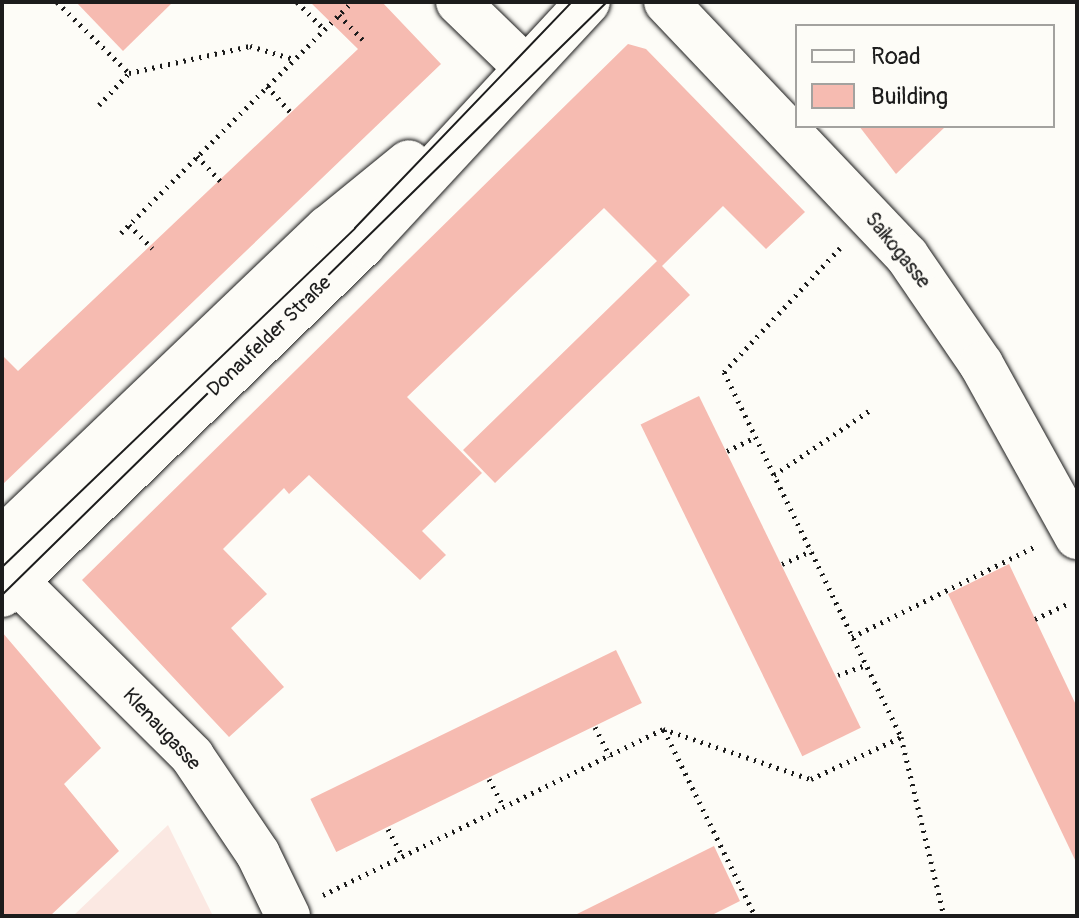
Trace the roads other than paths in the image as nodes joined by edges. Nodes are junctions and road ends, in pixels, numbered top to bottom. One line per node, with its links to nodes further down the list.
1 (458, 2): 4 (main road)
2 (588, 2): 4 (main road, Donaufelder Straße)
3 (666, 2): 7 (main road, Saikogasse)
4 (525, 67): 5 (main road, Donaufelder Straße); 8 (main road, Donaufelder Straße)
5 (453, 125): 6 (main road, Donaufelder Straße); 8 (main road, Donaufelder Straße)
6 (2, 539)
7 (1057, 542)
8 (7, 581): 9 (main road, Klenaugasse)
9 (287, 915)

